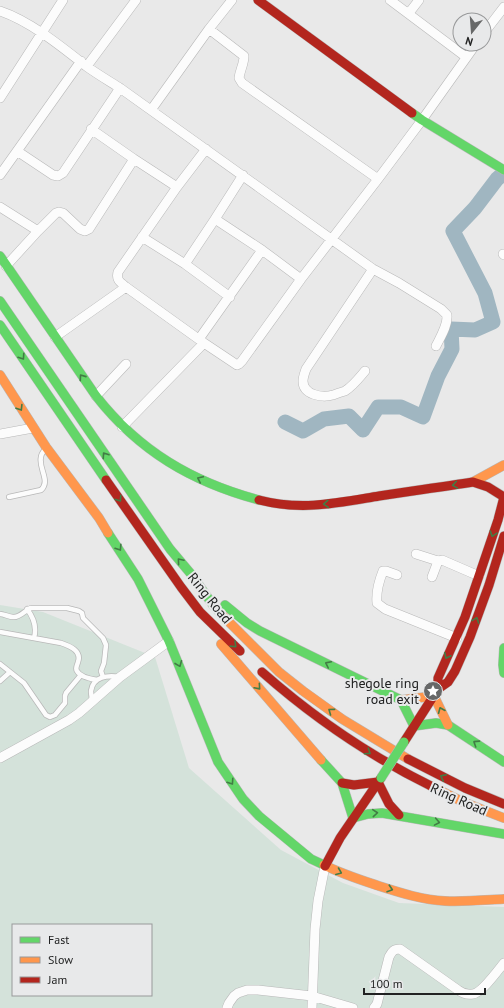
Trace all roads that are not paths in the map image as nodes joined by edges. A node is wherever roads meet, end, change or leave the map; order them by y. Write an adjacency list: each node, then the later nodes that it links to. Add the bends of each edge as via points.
1 (64, 0): 12 (street)
2 (136, 0): 15 (street)
3 (232, 0): 11 (street)
4 (258, 0): 19 (main road)
5 (390, 0): 9 (street)
6 (419, 0): 9 (street)
7 (504, 7): 10 (street)
8 (0, 11): 12 (street)
9 (409, 13): 14 (street)
10 (492, 23)
11 (209, 29): 18 (street); 27 (street, via 244,56 239,73 242,83)
12 (42, 33): 15 (street); 17 (street)
13 (470, 52): 14 (street)
14 (466, 57): 19 (street)
15 (84, 64): 16 (street); 22 (street)
16 (120, 88): 18 (street); 20 (street)
17 (0, 98)
18 (151, 110): 21 (street)
19 (422, 120): 24 (main road); 27 (street)
20 (91, 129): 22 (street, via 63,173 58,176); 23 (street)
21 (206, 149): 26 (street); 28 (street)
22 (17, 151): 25 (street)
23 (134, 159): 28 (street); 31 (street, via 89,229 80,229 59,212)
24 (504, 170)
25 (0, 175)
26 (243, 175): 30 (street); 33 (street)
27 (378, 180): 33 (street)
28 (177, 187): 32 (street)
29 (0, 207): 31 (street)
30 (215, 218): 34 (street); 36 (street)
31 (38, 231): 37 (street)
32 (142, 237): 36 (street); 40 (street, via 118,272 119,281)
33 (332, 239): 38 (street); 39 (street)
34 (262, 250): 39 (street); 41 (street)
35 (0, 256): 37 (main road)
36 (185, 264): 41 (street)
37 (6, 266): 44 (main road)
38 (373, 269): 46 (street, via 447,315 446,324); 48 (street, via 306,369 303,382 306,390 312,394 332,396 355,383)
39 (301, 279): 45 (street, via 239,364 233,363)
40 (126, 287): 44 (street); 45 (street)
41 (230, 297): 45 (street)
42 (0, 301): 62 (main road, Ring Road, one-way to 42, via 166,543)
43 (0, 325): 67 (main road, Ring Road, one-way to 67)
44 (54, 336): 50 (main road, one-way to 44)
45 (202, 341): 51 (street)
46 (436, 346)
47 (126, 364): 50 (street)
48 (365, 371)
49 (0, 375): 52 (main road, one-way to 52)
50 (96, 396): 51 (main road)
51 (122, 427): 56 (main road, one-way to 51, via 334,504 307,506 264,501 240,495 188,474 138,441)
52 (33, 428): 53 (street); 54 (main road)
53 (0, 434)
54 (46, 447): 57 (lane, via 40,462 46,483 44,488); 72 (main road, one-way to 72, via 100,518 138,579)
55 (504, 465): 56 (main road)
56 (473, 482): 58 (main road, via 488,487)
57 (9, 497)
58 (504, 497): 64 (main road, one-way to 64)
59 (504, 536): 82 (main road, one-way to 59, via 448,682 455,671 470,637)
60 (416, 554): 61 (street)
61 (438, 561): 64 (street, via 442,560); 65 (street)
62 (191, 574): 83 (main road, one-way to 62, via 260,631 231,611); 91 (main road, Ring Road, one-way to 62, via 464,788 415,763 342,719 303,691 279,672 225,619)
63 (397, 575): 71 (street, via 383,571 380,576 377,603 385,609)
64 (479, 576): 71 (main road)
65 (432, 577)
66 (27, 609): 68 (lane, via 13,617); 70 (lane, via 34,620); 78 (lane, via 67,608 82,613 82,618 98,632 106,645 101,671)
67 (200, 612): 90 (main road, one-way to 90, via 212,632 250,678); 94 (main road, Ring Road, one-way to 94, via 291,698 320,720 414,779 462,802)
68 (0, 614)
69 (0, 632): 70 (lane)
70 (34, 638): 77 (lane, via 70,646 78,654 76,671)
71 (457, 638): 82 (main road, one-way to 82, via 438,678)
72 (169, 641): 79 (street); 96 (main road, one-way to 96, via 218,762 243,799 271,827 311,859)
73 (504, 648): 76 (main road)
74 (0, 664): 75 (lane)
75 (10, 672): 77 (lane, via 24,683 50,717 65,703 66,693); 81 (lane)
76 (504, 673)
77 (81, 675): 80 (lane)
78 (103, 677): 79 (lane); 80 (lane)
79 (120, 677): 84 (street)
80 (97, 680): 84 (lane, via 91,692)
81 (0, 681)
82 (436, 692): 83 (main road); 85 (main road, one-way to 82); 86 (main road)
83 (401, 700): 86 (main road)
84 (92, 702): 87 (street, via 69,720)
85 (448, 725): 86 (main road, via 436,723); 88 (main road, one-way to 85)
86 (414, 726): 89 (main road, bridge)
87 (0, 758)
88 (504, 762)
89 (379, 780): 90 (main road, via 354,785); 92 (main road, via 389,804); 93 (main road)
90 (342, 783): 93 (main road)
91 (504, 804)
92 (399, 815): 93 (main road, one-way to 92, via 382,813); 95 (main road, one-way to 95)
93 (353, 818): 96 (main road)
94 (504, 818)
95 (504, 834)
96 (325, 866): 97 (main road, one-way to 97, via 402,893 428,899); 99 (street, via 315,929)
97 (504, 899)
98 (504, 963): 103 (street, via 480,991 466,994 400,949 395,949 389,956)
99 (312, 996): 100 (street, via 247,990 238,992); 101 (street); 102 (street)
100 (227, 1008)
101 (312, 1008)
102 (353, 1008)
103 (374, 1008)

